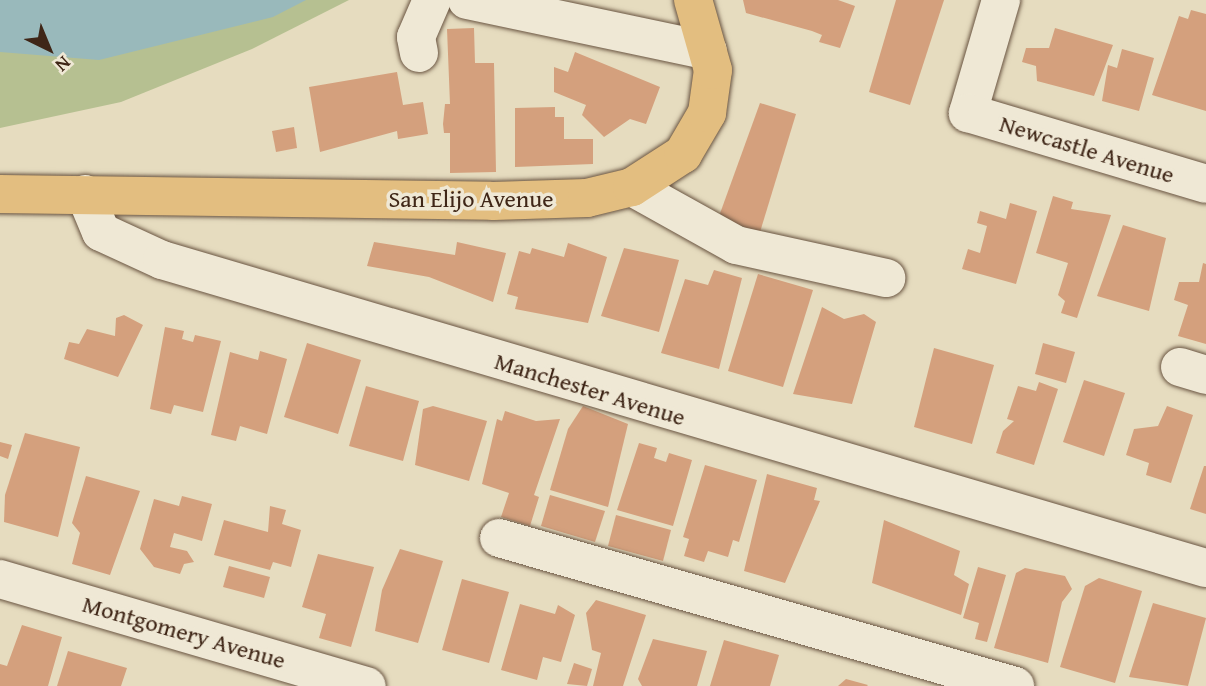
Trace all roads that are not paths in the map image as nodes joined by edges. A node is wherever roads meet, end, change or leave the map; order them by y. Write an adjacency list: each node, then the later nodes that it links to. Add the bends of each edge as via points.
1 (432, 0): 6 (street, via 416,37)
2 (467, 0): 5 (street)
3 (693, 0): 5 (main road, San Elijo Avenue)
4 (1001, 0): 7 (street, Newcastle Avenue, via 968,113)
5 (708, 51): 8 (main road, San Elijo Avenue, via 710,98 694,141 670,165)
6 (419, 53)
7 (1206, 184)
8 (632, 187): 10 (main road, San Elijo Avenue, via 587,198 493,201); 11 (street, via 736,245)
9 (0, 194): 10 (main road)
10 (85, 194): 13 (street, Manchester Avenue, via 101,232 162,260)
11 (886, 278)
12 (499, 538): 16 (street)
13 (1206, 568)
14 (0, 579): 15 (street, Montgomery Avenue)
15 (367, 686)
16 (1015, 686)

